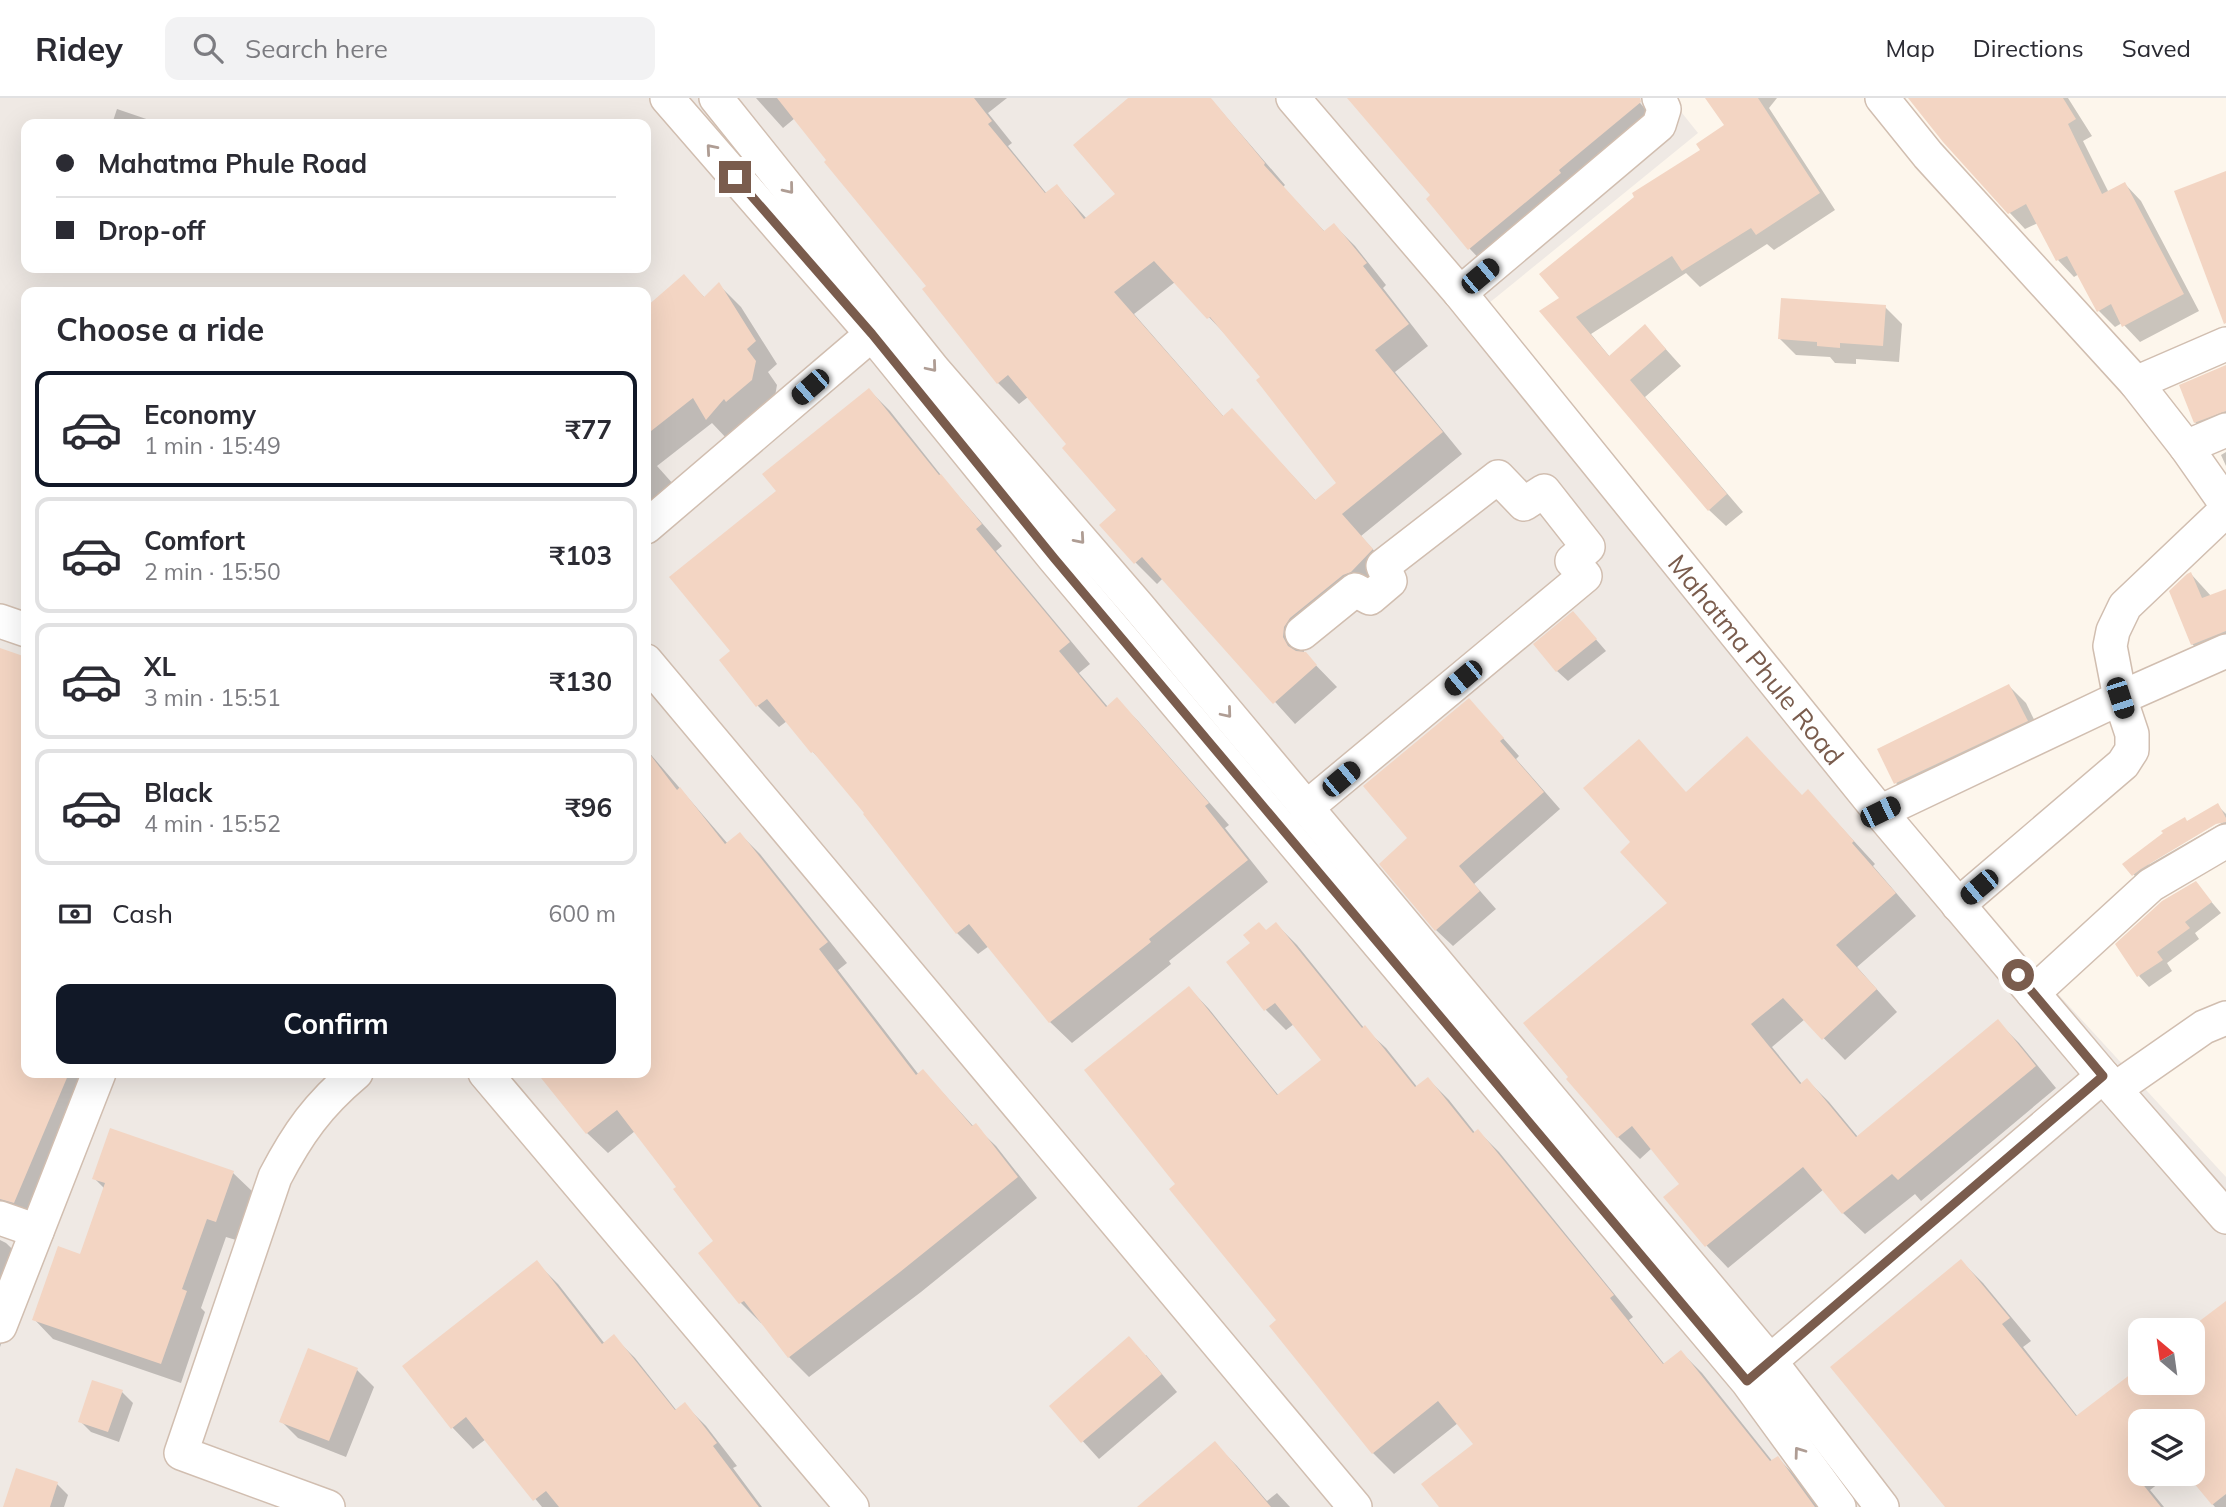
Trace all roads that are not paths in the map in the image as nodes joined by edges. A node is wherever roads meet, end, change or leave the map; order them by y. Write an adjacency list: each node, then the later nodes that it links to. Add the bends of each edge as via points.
1 (667, 98): 7 (street, one-way to 1)
2 (716, 98): 21 (street, one-way to 21, via 933,369)
3 (1293, 98): 6 (street, Mahatma Phule Road)
4 (1659, 98): 6 (street, via 1664,109 1659,125)
5 (1882, 98): 9 (street, via 1928,155)
6 (1460, 293): 22 (street, Mahatma Phule Road)
7 (872, 334): 14 (street); 27 (street, via 1054,558)
8 (2226, 344): 9 (street)
9 (2136, 383): 11 (street)
10 (2226, 430): 11 (street)
11 (2186, 447): 12 (street)
12 (2226, 504)
13 (2226, 510): 20 (street, via 2125,606 2110,646)
14 (651, 523)
15 (0, 621): 16 (street)
16 (21, 628)
17 (1302, 632): 21 (street, via 1355,590 1370,598 1390,582 1383,566 1498,477 1524,504 1544,491 1588,547 1572,561 1586,576)
18 (2226, 651): 20 (street)
19 (651, 667): 39 (street)
20 (2120, 698): 22 (street); 24 (street, via 2132,734 2132,750 2123,764)
21 (1306, 808): 27 (street)
22 (1880, 812): 24 (street, Mahatma Phule Road)
23 (2226, 841): 25 (street, via 2151,885)
24 (1958, 905): 25 (street, Mahatma Phule Road)
25 (2033, 993): 31 (street, Mahatma Phule Road)
26 (2226, 1018): 31 (street)
27 (1475, 1033): 36 (street)
28 (97, 1078): 34 (street)
29 (350, 1078): 37 (street, via 310,1118 275,1177 181,1453)
30 (489, 1078): 38 (street)
31 (2109, 1082): 32 (street, Mahatma Phule Road); 36 (street)
32 (2226, 1217)
33 (0, 1218): 34 (street)
34 (37, 1231): 35 (street)
35 (0, 1326)
36 (1758, 1371): 40 (street, one-way to 36); 41 (street)
37 (327, 1507)
38 (852, 1507)
39 (1355, 1507)
40 (1839, 1507)
41 (1882, 1507)

